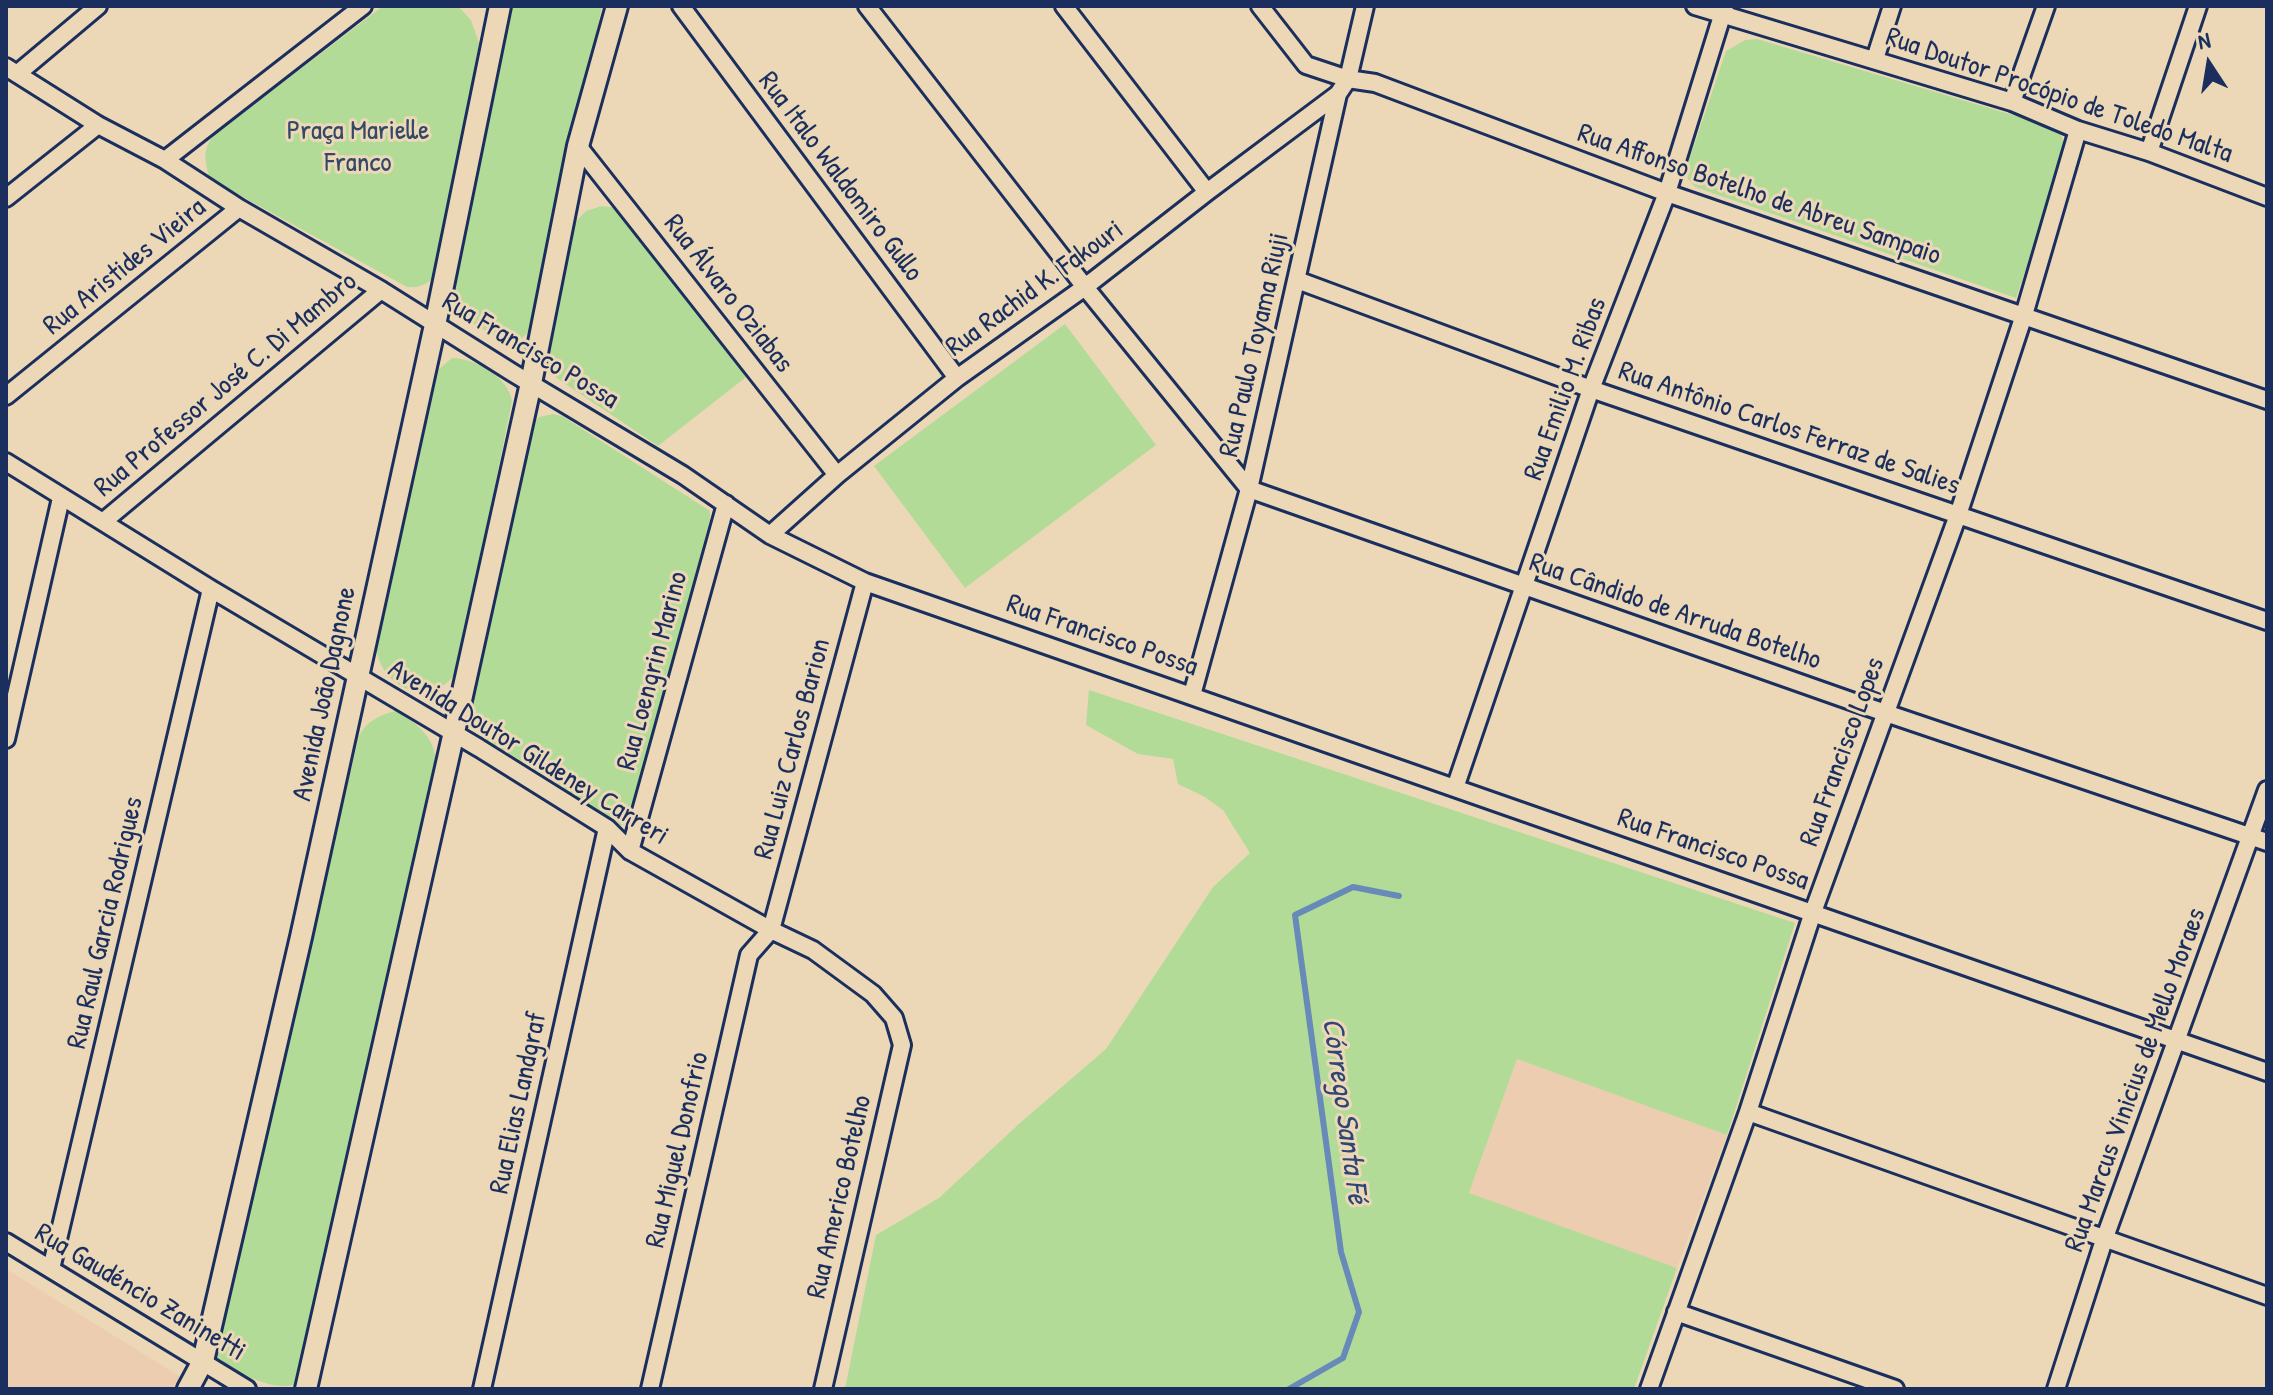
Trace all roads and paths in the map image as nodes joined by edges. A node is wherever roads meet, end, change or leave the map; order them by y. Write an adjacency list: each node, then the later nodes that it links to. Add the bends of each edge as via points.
1 (98, 6): 16 (street)
2 (363, 6): 24 (street)
3 (617, 6): 22 (street)
4 (681, 6): 35 (street, Rua Italo Waldomiro Gullo)
5 (867, 6): 31 (street)
6 (1064, 6): 25 (street)
7 (1260, 6): 17 (street, Rua Affonso Botelho de Abreu Sampaio, via 1306,65)
8 (1365, 6): 17 (street, Rua Paulo Toyama Riuji)
9 (1695, 6): 14 (street, Rua Doutor Procópio de Toledo Malta)
10 (1892, 6): 15 (street)
11 (2046, 6): 19 (street)
12 (2198, 6): 23 (street)
13 (494, 10): 34 (street, Avenida João Dagnone)
14 (1724, 10): 15 (street, Rua Doutor Procópio de Toledo Malta); 26 (street, Rua Emilio M. Ribas)
15 (1875, 59): 19 (street, Rua Doutor Procópio de Toledo Malta)
16 (11, 70): 20 (street, Rua Francisco Possa)
17 (1348, 79): 18 (street, Rua Paulo Toyama Riuji); 26 (street, Rua Affonso Botelho de Abreu Sampaio, via 1375,83)
18 (1338, 94): 25 (street, Rua Rachid K. Fakouri); 30 (street, Rua Paulo Toyama Riuji)
19 (2012, 102): 21 (street, Rua Doutor Procópio de Toledo Malta)
20 (98, 125): 24 (street, Rua Francisco Possa); 28 (street)
21 (2078, 130): 23 (street, Rua Doutor Procópio de Toledo Malta); 33 (street, Rua Francisco Lopes)
22 (578, 146): 36 (street); 41 (street, Rua Álvaro Oziabas)
23 (2149, 152): 27 (street, Rua Doutor Procópio de Toledo Malta)
24 (165, 160): 29 (street, Rua Francisco Possa)
25 (1207, 192): 31 (street, Rua Rachid K. Fakouri)
26 (1667, 193): 33 (street, Rua Affonso Botelho de Abreu Sampaio); 37 (street, Rua Emilio M. Ribas)
27 (2267, 197)
28 (6, 198)
29 (239, 208): 32 (street, Rua Francisco Possa); 38 (street, Rua Aristides Vieira)
30 (1297, 280): 37 (street, Rua Antônio Carlos Ferraz de Salies); 42 (street, Rua Paulo Toyama Riuji)
31 (1085, 287): 35 (street, Rua Rachid K. Fakouri); 42 (street)
32 (381, 290): 34 (street, Rua Francisco Possa); 46 (street, Rua Professor José C. Di Mambro)
33 (2024, 315): 39 (street, Rua Affonso Botelho de Abreu Sampaio); 45 (street, Rua Francisco Lopes)
34 (435, 325): 36 (street, Rua Francisco Possa); 52 (street, Avenida João Dagnone)
35 (957, 378): 41 (street, Rua Rachid K. Fakouri)
36 (531, 383): 44 (street, Rua Francisco Possa); 55 (street)
37 (1591, 389): 45 (street, Rua Antônio Carlos Ferraz de Salies); 49 (street, Rua Emilio M. Ribas)
38 (6, 396)
39 (2267, 400)
40 (6, 462): 43 (street, Avenida Doutor Gildeney Carreri)
41 (837, 475): 47 (street, Rua Rachid K. Fakouri)
42 (1249, 489): 49 (street, Rua Cândido de Arruda Botelho); 53 (street, Rua Paulo Toyama Riuji)
43 (61, 498): 46 (street, Avenida Doutor Gildeney Carreri); 56 (street)
44 (726, 504): 47 (street, Rua Francisco Possa); 61 (street, Rua Loengrin Marino)
45 (1958, 515): 51 (street, Rua Antônio Carlos Ferraz de Salies); 54 (street, Rua Francisco Lopes)
46 (104, 521): 50 (street, Avenida Doutor Gildeney Carreri)
47 (770, 535): 48 (street, Rua Francisco Possa)
48 (865, 582): 53 (street, Rua Francisco Possa); 63 (street, Rua Luiz Carlos Barion)
49 (1525, 588): 54 (street, Rua Cândido de Arruda Botelho); 57 (street, Rua Emilio M. Ribas)
50 (211, 589): 52 (street, Avenida Doutor Gildeney Carreri); 70 (street, Rua Raul Garcia Rodrigues)
51 (2267, 621)
52 (358, 676): 55 (street, Avenida Doutor Gildeney Carreri); 73 (street, Avenida João Dagnone)
53 (1192, 695): 57 (street, Rua Francisco Possa)
54 (1884, 712): 60 (street, Rua Cândido de Arruda Botelho); 62 (street, Rua Francisco Lopes)
55 (454, 732): 59 (street, Avenida Doutor Gildeney Carreri); 76 (street)
56 (6, 739)
57 (1455, 788): 62 (street, Rua Francisco Possa)
58 (2267, 790): 60 (street, Rua Marcus Vinicius de Mello Moraes)
59 (607, 828): 61 (street, Avenida Doutor Gildeney Carreri); 77 (street, Rua Elias Landgraf)
60 (2259, 839): 65 (street, Rua Marcus Vinicius de Mello Moraes)
61 (630, 851): 63 (street, Avenida Doutor Gildeney Carreri)
62 (1813, 912): 65 (street, Rua Francisco Possa); 67 (street, Rua Francisco Lopes)
63 (771, 930): 64 (street, Avenida Doutor Gildeney Carreri, via 813,950 873,994); 78 (street, Rua Miguel Donofrio, via 749,955)
64 (894, 1018): 79 (street, Rua Americo Botelho, via 902,1045)
65 (2177, 1040): 66 (street, Rua Francisco Possa); 68 (street, Rua Marcus Vinicius de Mello Moraes)
66 (2267, 1072)
67 (1748, 1112): 68 (street); 72 (street, Rua Francisco Lopes)
68 (2104, 1240): 71 (street); 82 (street, Rua Marcus Vinicius de Mello Moraes)
69 (6, 1242): 70 (street, Rua Gaudéncio Zaninetti)
70 (51, 1269): 73 (street, Rua Gaudéncio Zaninetti)
71 (2267, 1296)
72 (1676, 1312): 80 (street, Rua Francisco Lopes); 81 (street)
73 (203, 1361): 74 (street, Avenida João Dagnone); 75 (street, Rua Gaudéncio Zaninetti)
74 (188, 1389)
75 (247, 1389)
76 (306, 1389)
77 (482, 1389)
78 (650, 1389)
79 (823, 1389)
80 (1649, 1389)
81 (1895, 1389)
82 (2056, 1389)

